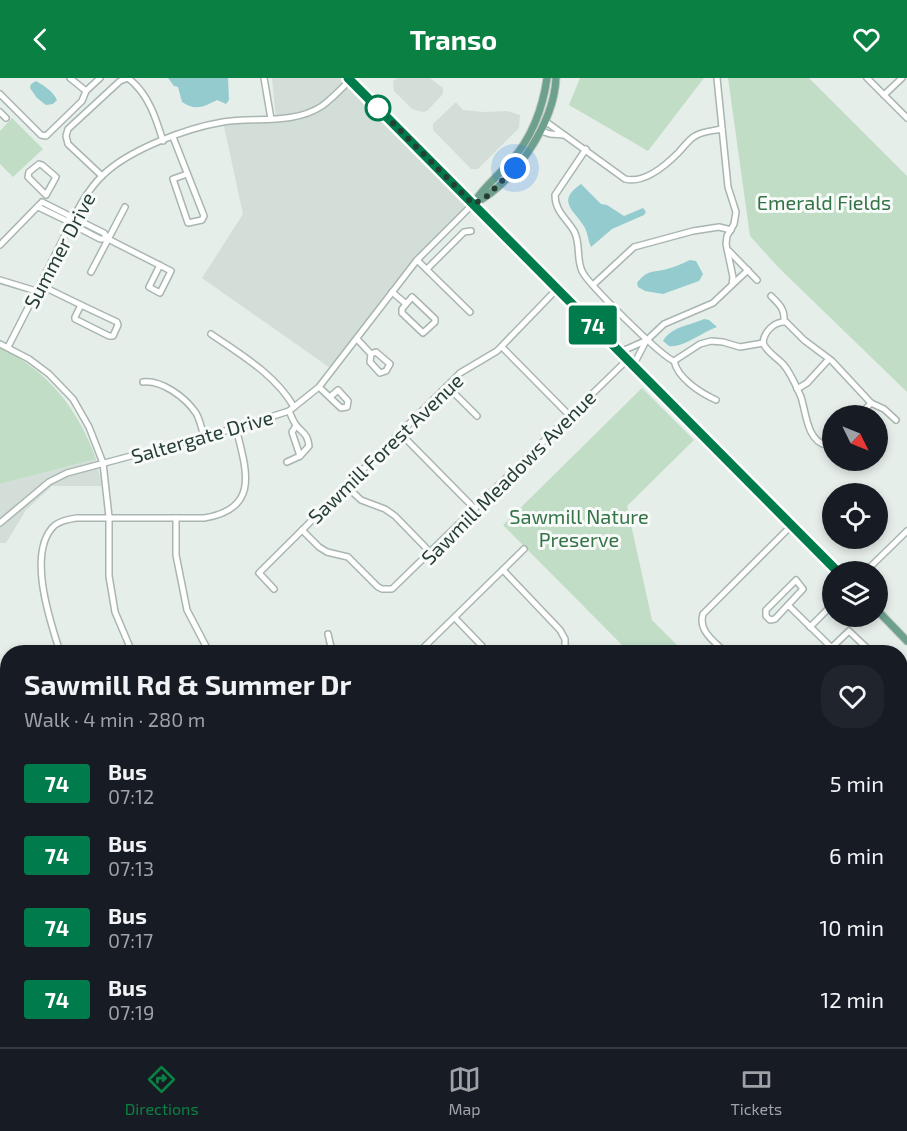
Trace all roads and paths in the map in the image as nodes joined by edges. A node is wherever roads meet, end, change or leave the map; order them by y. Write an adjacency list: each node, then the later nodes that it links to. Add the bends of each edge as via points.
1 (70, 78): 10 (street)
2 (100, 78): 10 (street)
3 (264, 78): 16 (street)
4 (547, 78): 27 (main road, via 530,135)
5 (556, 78): 17 (main road)
6 (717, 78): 18 (street)
7 (867, 78): 12 (street)
8 (902, 78): 12 (street)
9 (350, 79): 16 (street, Summer Drive, via 310,112); 27 (main road)
10 (86, 92): 11 (street, via 82,101 44,136)
11 (0, 94)
12 (884, 95): 15 (street)
13 (0, 112): 14 (street)
14 (6, 118)
15 (907, 118)
16 (271, 119): 21 (street, Summer Drive, via 223,122)
17 (545, 122): 19 (main road); 20 (street)
18 (723, 129): 23 (street, via 693,137 660,168 632,181); 31 (street, via 728,187 736,212)
19 (541, 131): 20 (street); 27 (main road, via 515,168 484,199)
20 (564, 135): 23 (street)
21 (173, 137): 22 (street, Summer Drive); 24 (street)
22 (163, 141): 25 (street, Summer Drive, via 131,154); 25 (street, via 141,90 130,79 120,81 68,129 66,136 68,144)
23 (586, 149): 44 (street, via 555,195 555,203 573,230 581,270)
24 (187, 174): 24 (street, via 204,218 190,224 173,179)
25 (102, 176): 30 (street, Summer Drive)
26 (46, 195): 26 (street, via 56,177 39,164 28,177); 28 (street)
27 (473, 204): 36 (street, Saltergate Drive); 46 (main road)
28 (40, 205): 30 (street); 34 (street)
29 (124, 207): 33 (street)
30 (72, 220): 33 (street, via 77,227); 43 (street, Summer Drive)
31 (731, 230): 35 (street); 44 (street, via 719,227 693,231 634,247)
32 (471, 231): 38 (street, via 464,232)
33 (108, 239): 37 (street); 40 (street)
34 (0, 245)
35 (727, 250): 39 (street); 45 (street)
36 (417, 260): 38 (street); 48 (street, Saltergate Drive)
37 (160, 265): 37 (street, via 171,270 160,293 149,287)
38 (427, 269): 52 (street)
39 (748, 270): 42 (street); 45 (street)
40 (91, 272)
41 (0, 280): 47 (street)
42 (757, 280)
43 (40, 285): 47 (street, Summer Drive); 51 (street)
44 (593, 285): 56 (street)
45 (732, 285): 56 (street, via 713,303 664,324)
46 (557, 290): 60 (street, Sawmill Forest Avenue); 61 (main road)
47 (36, 291): 59 (street, Summer Drive)
48 (392, 292): 50 (street); 55 (street, Saltergate Drive)
49 (771, 296): 53 (street, via 782,307)
50 (405, 303): 50 (street, via 402,313 420,332 427,331 435,322 434,316 415,298)
51 (81, 305): 51 (street, via 117,322 113,336 75,320)
52 (470, 312)
53 (784, 321): 57 (street, via 766,333); 63 (street)
54 (211, 334): 73 (street, via 281,387)
55 (357, 339): 62 (street); 68 (street, Saltergate Drive)
56 (646, 340): 61 (street); 64 (street); 65 (street, Sawmill Meadows Avenue)
57 (764, 343): 64 (street, via 740,347 711,341); 69 (street, via 788,370)
58 (0, 344): 59 (street)
59 (8, 347): 84 (street, via 49,374 73,399 86,419)
60 (502, 347): 67 (street, Sawmill Forest Avenue); 75 (street)
61 (620, 352): 65 (main road)
62 (372, 354)
63 (829, 359): 69 (street); 72 (street)
64 (674, 361): 71 (street, via 690,383)
65 (630, 363): 75 (street, Sawmill Meadows Avenue); 90 (main road)
66 (142, 382): 80 (street, via 157,382 185,402 196,414)
67 (447, 386): 74 (street); 79 (street, Sawmill Forest Avenue)
68 (319, 387): 70 (street); 73 (street, Saltergate Drive)
69 (797, 389): 81 (street, via 808,425)
70 (330, 397)
71 (716, 400)
72 (871, 403): 76 (street)
73 (292, 409): 77 (street); 78 (street, Saltergate Drive)
74 (477, 416)
75 (570, 416): 86 (street, Sawmill Meadows Avenue)
76 (896, 420)
77 (296, 426): 82 (street, via 292,432); 82 (street, via 305,433 309,446)
78 (236, 429): 80 (street, Saltergate Drive); 88 (street, via 247,481 239,501 220,516)
79 (400, 433): 85 (street, Sawmill Forest Avenue); 86 (street)
80 (204, 437): 84 (street, Saltergate Drive)
81 (822, 444)
82 (300, 456): 83 (street)
83 (287, 462)
84 (103, 463): 87 (street); 89 (street, Saltergate Drive, via 58,477)
85 (346, 486): 91 (street, Sawmill Forest Avenue); 94 (street, via 361,500 395,516)
86 (475, 509): 94 (street, Sawmill Meadows Avenue)
87 (109, 517): 88 (street); 106 (street, via 65,519 43,543 45,605); 107 (street, via 109,576 115,612)
88 (176, 518): 108 (street, via 176,555 187,610)
89 (0, 523)
90 (792, 525): 95 (main road); 113 (street, via 703,614 702,628)
91 (302, 530): 94 (street, Sawmill Meadows Avenue, via 327,552 348,557 378,587 387,590 396,587); 98 (street, Sawmill Forest Avenue, via 259,573)
92 (907, 531): 96 (street)
93 (524, 549): 97 (street)
94 (431, 553)
95 (827, 561)
96 (876, 561)
97 (503, 570): 101 (street); 112 (street, via 560,630)
98 (274, 589)
99 (788, 605): 99 (street, via 803,589 796,580 766,610 766,616 772,620); 103 (street)
100 (822, 615): 103 (street)
101 (454, 618): 110 (street); 111 (street)
102 (888, 621): 105 (main road)
103 (810, 627): 114 (street)
104 (328, 634): 109 (street)
105 (907, 641)
106 (58, 645)
107 (129, 645)
108 (206, 645)
109 (331, 645)
110 (426, 645)
111 (481, 645)
112 (565, 645)
113 (718, 645)
114 (826, 645)
115 (835, 645): 116 (street, via 849,631)
116 (864, 645)

